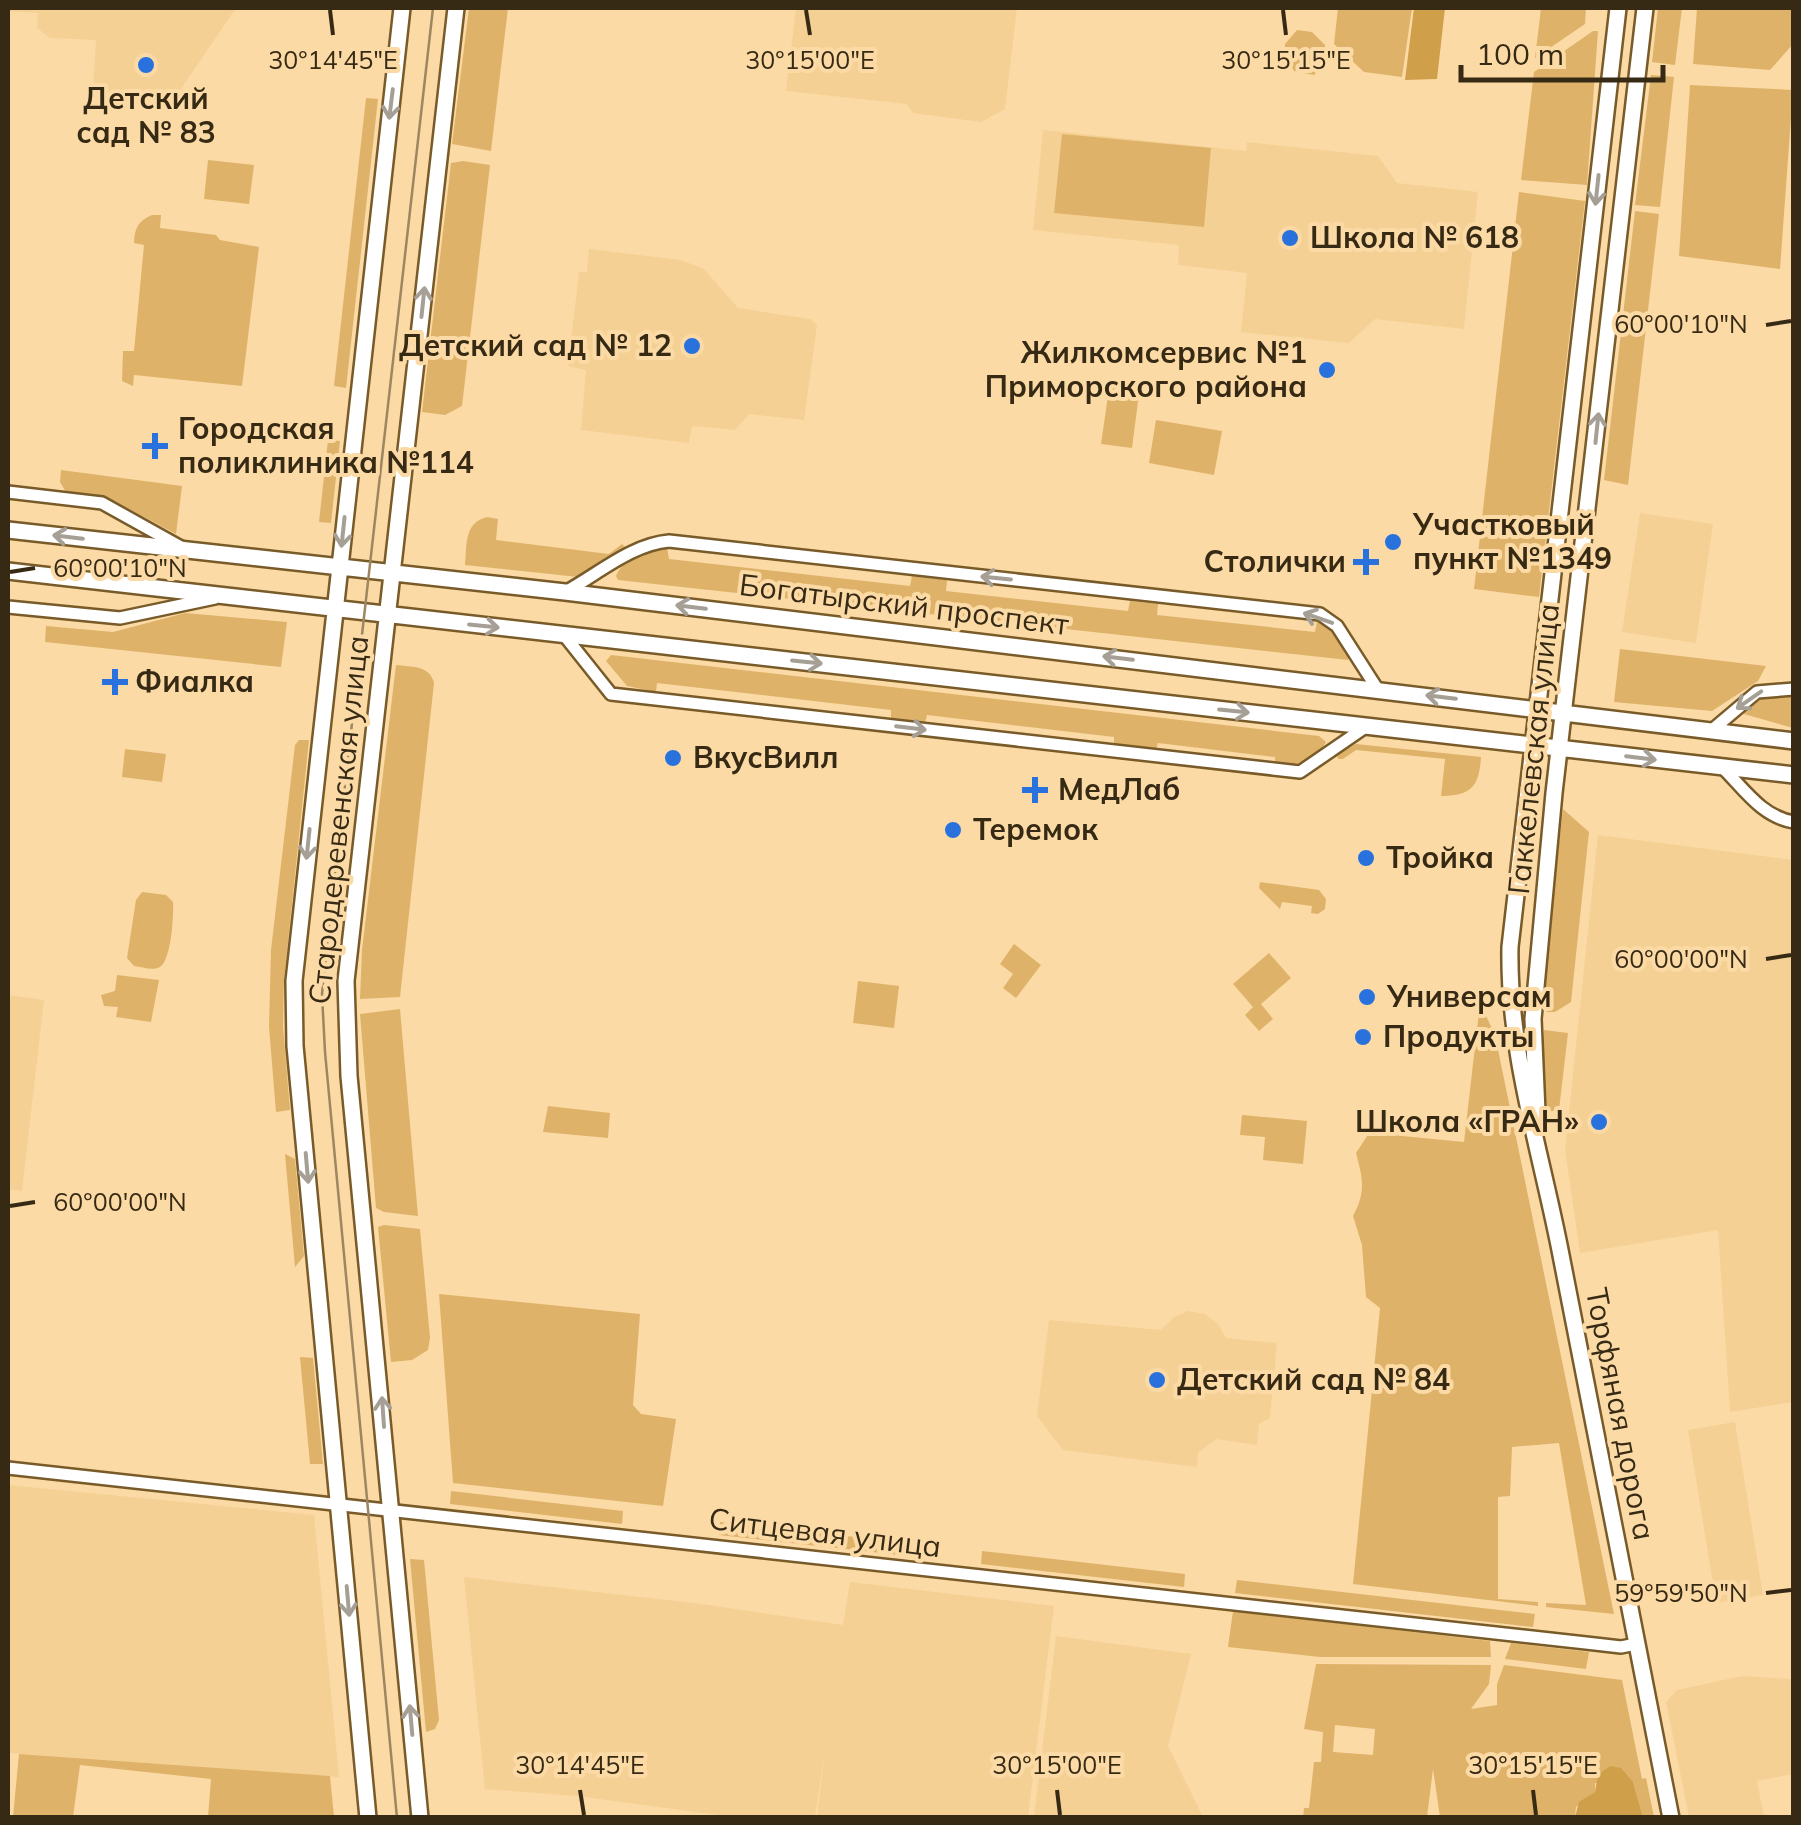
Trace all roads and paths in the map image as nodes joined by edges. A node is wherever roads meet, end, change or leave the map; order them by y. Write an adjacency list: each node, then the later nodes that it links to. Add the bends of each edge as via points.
1 (402, 8): 8 (main road, Стародеревенская улица, one-way to 8)
2 (456, 8): 10 (main road, Стародеревенская улица, one-way to 2)
3 (1618, 8): 19 (main road, Гаккелевская улица, one-way to 19)
4 (1645, 8): 20 (main road, Гаккелевская улица, one-way to 4)
5 (8, 492): 7 (street, via 102,503)
6 (8, 530): 7 (main road, Богатырский проспект, one-way to 6)
7 (188, 552): 8 (main road, Богатырский проспект)
8 (338, 567): 10 (main road, Богатырский проспект); 14 (main road, Стародеревенская улица)
9 (8, 571): 12 (main road)
10 (392, 573): 11 (main road, Богатырский проспект); 15 (main road, Стародеревенская улица)
11 (565, 592): 18 (main road, Богатырский проспект, one-way to 11); 18 (street, one-way to 11, via 1337,626 1320,614 669,540 652,542)
12 (225, 596): 13 (street, via 120,618); 14 (main road)
13 (8, 607)
14 (334, 608): 15 (main road); 33 (main road, Стародеревенская улица, one-way to 33, via 294,982 294,1046)
15 (387, 614): 16 (main road, one-way to 16); 34 (main road, Стародеревенская улица, one-way to 15, via 349,1076 346,981)
16 (564, 634): 21 (main road, one-way to 21); 21 (street, one-way to 21, via 611,694 1300,772)
17 (1794, 689): 22 (street, one-way to 22, via 1757,692)
18 (1378, 690): 19 (main road, Богатырский проспект, one-way to 18)
19 (1538, 709): 20 (main road, Богатырский проспект); 24 (main road, Гаккелевская улица)
20 (1564, 712): 22 (main road, Богатырский проспект); 25 (main road, Гаккелевская улица)
21 (1368, 726): 24 (main road)
22 (1712, 730): 23 (main road, Богатырский проспект)
23 (1794, 741)
24 (1534, 745): 25 (main road); 29 (main road, Гаккелевская улица)
25 (1560, 748): 26 (main road, one-way to 26); 30 (main road, Гаккелевская улица)
26 (1723, 768): 27 (main road); 28 (street, via 1762,809)
27 (1794, 775)
28 (1794, 822)
29 (1510, 947): 31 (main road, Торфяная дорога, via 1512,1021)
30 (1533, 1020): 31 (main road, Торфяная дорога)
31 (1537, 1139): 35 (main road, Торфяная дорога)
32 (8, 1468): 33 (street, Ситцевая улица)
33 (338, 1504): 34 (street, Ситцевая улица); 36 (main road, Стародеревенская улица, one-way to 36)
34 (391, 1510): 35 (street, Ситцевая улица); 37 (main road, Стародеревенская улица, one-way to 34)
35 (1636, 1644): 38 (main road, Торфяная дорога)
36 (368, 1818)
37 (420, 1818)
38 (1671, 1818)

